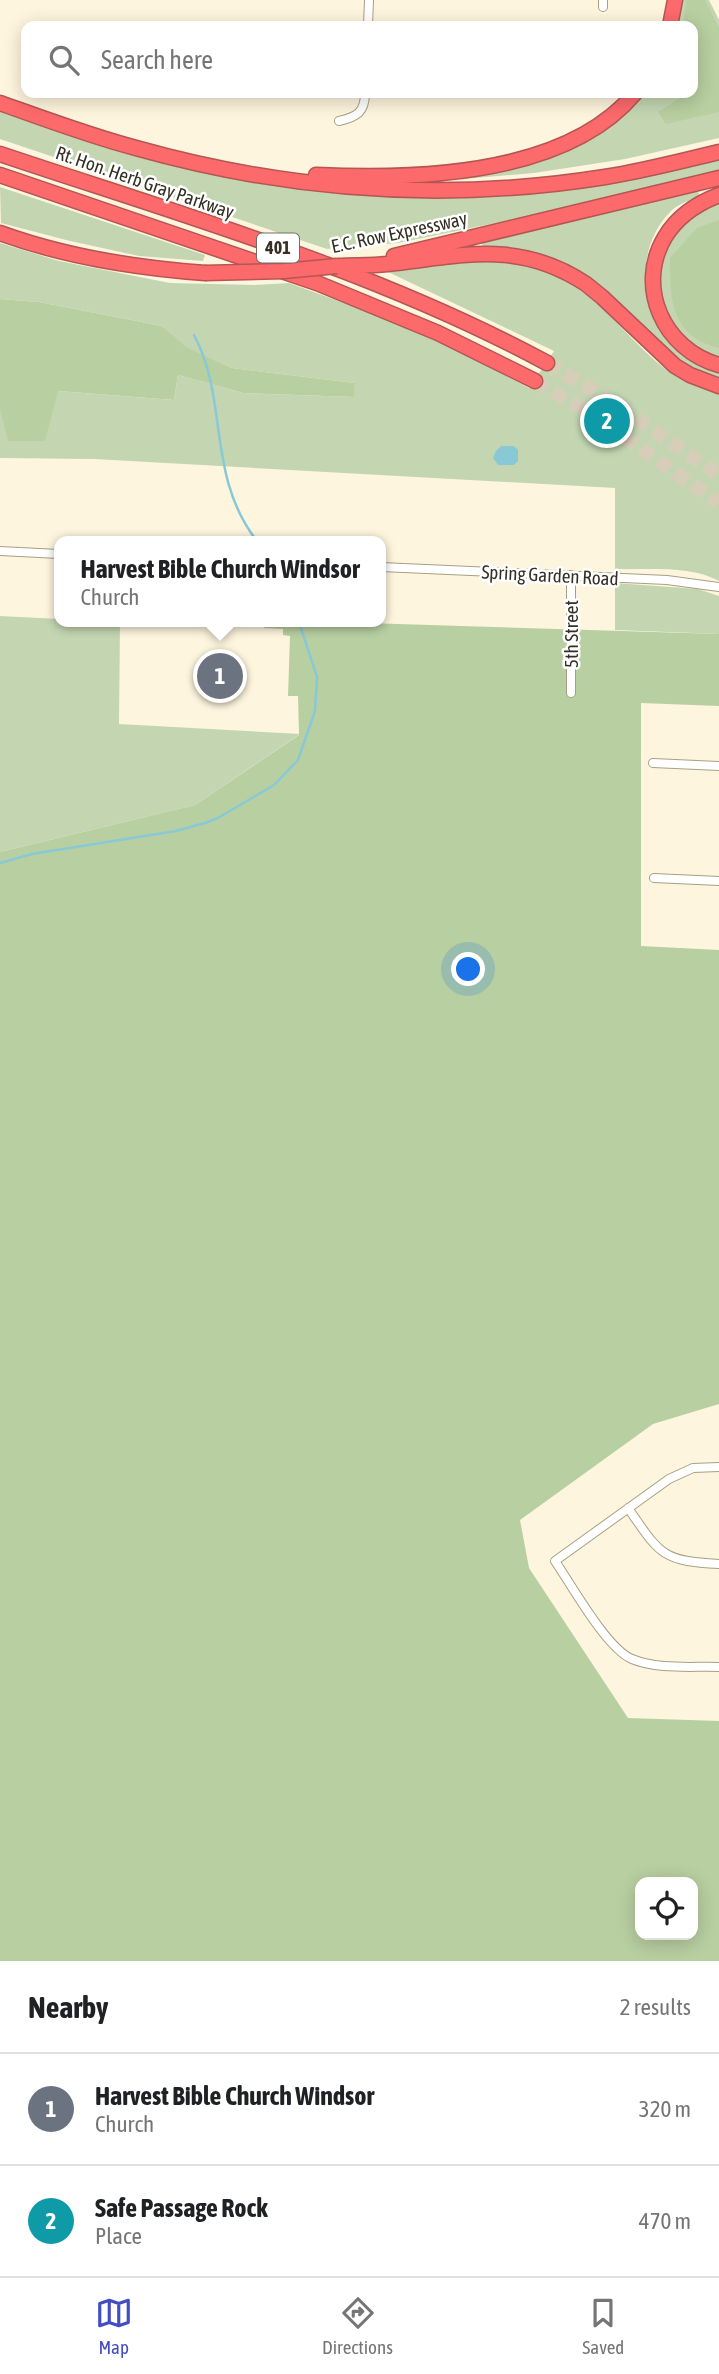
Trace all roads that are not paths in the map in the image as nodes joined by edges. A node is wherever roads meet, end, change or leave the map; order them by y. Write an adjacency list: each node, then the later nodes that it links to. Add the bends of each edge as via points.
1 (369, 0): 3 (street)
2 (674, 0): 4 (highway)
3 (368, 21)
4 (671, 21)
5 (364, 98): 8 (street, via 355,118)
6 (630, 98): 11 (highway, via 607,121 574,141 492,165 375,177)
7 (0, 103): 11 (highway, E.C. Row Expressway, via 103,139)
8 (339, 121)
9 (719, 152): 11 (highway, E.C. Row Expressway, via 606,177 460,190 339,187)
10 (0, 153): 17 (highway, Rt. Hon. Herb Gray Parkway / 401, via 390,288)
11 (219, 169)
12 (0, 175): 19 (highway, 401, via 328,287 438,333)
13 (719, 177): 16 (highway, E.C. Row Expressway)
14 (719, 195): 18 (highway, via 683,215 666,235 656,257 652,285 657,309 671,334 689,351)
15 (0, 233): 16 (highway, E.C. Row Expressway, bridge, via 102,260 205,273)
16 (394, 260): 20 (highway, via 489,254 552,265 602,297 675,366)
17 (547, 363)
18 (719, 365)
19 (535, 381)
20 (719, 386)
21 (0, 551): 22 (street)
22 (54, 554)
23 (386, 567): 24 (street, Spring Garden Road)
24 (570, 575): 25 (street, Spring Garden Road); 26 (street, 5th Street)
25 (719, 587)
26 (571, 693)
27 (653, 763): 28 (street)
28 (719, 766)
29 (654, 878): 30 (street)
30 (719, 881)
31 (719, 1467): 32 (street, via 686,1470)
32 (628, 1508): 33 (street, via 665,1553 682,1561); 34 (street, via 555,1561 626,1656 648,1664)
33 (719, 1564)
34 (719, 1667)

